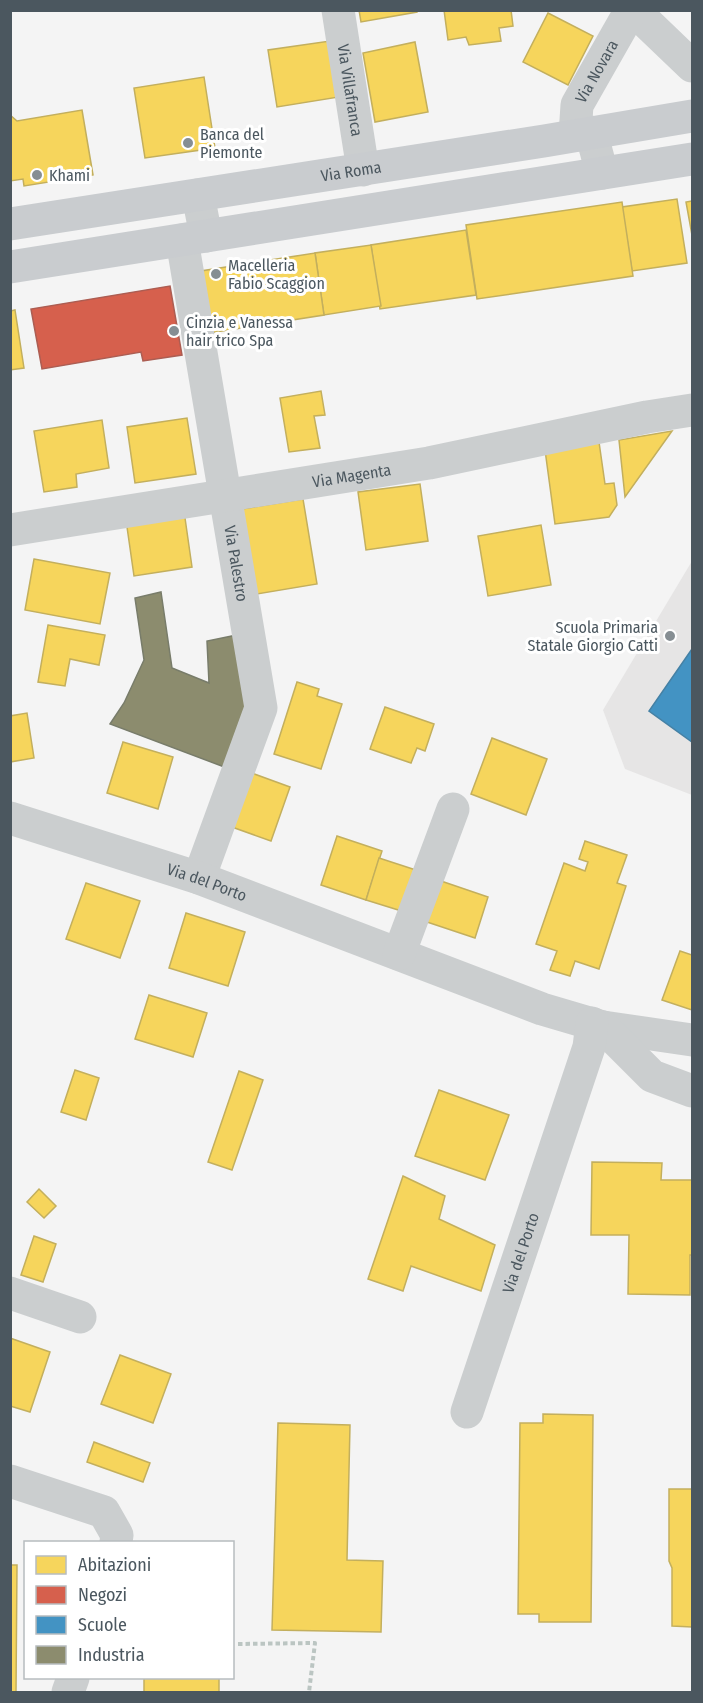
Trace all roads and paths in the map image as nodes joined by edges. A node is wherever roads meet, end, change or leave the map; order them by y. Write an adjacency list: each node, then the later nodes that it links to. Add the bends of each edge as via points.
1 (338, 10): 7 (street, Via Villafranca)
2 (630, 12): 3 (street, Via Novara); 5 (street, Via Novara, via 578,105)
3 (693, 66)
4 (693, 116): 5 (main road, Via Roma)
5 (583, 134): 7 (main road, Via Roma); 8 (street)
6 (693, 159): 8 (main road, via 656,171)
7 (363, 170): 9 (main road, Via Roma)
8 (602, 173): 11 (main road)
9 (206, 187): 10 (main road, Via Roma); 11 (street, Via Palestro)
10 (10, 224)
11 (194, 238): 12 (main road); 14 (street, Via Palestro)
12 (10, 267)
13 (693, 410): 14 (street, Via Magenta, via 429,463)
14 (225, 497): 15 (street, Via Magenta); 18 (street, Via Palestro, via 261,708)
15 (10, 530)
16 (453, 809): 19 (street)
17 (10, 818): 18 (street, Via del Porto)
18 (199, 878): 19 (street, Via del Porto)
19 (399, 954): 20 (street, Via del Porto, via 542,1009)
20 (597, 1025): 21 (street, Via del Porto); 22 (street, Via del Porto, via 652,1076); 25 (street, Via del Porto)
21 (690, 1039): 22 (street, Via del Porto, via 664,1044 658,1059)
22 (679, 1086)
23 (10, 1293): 24 (street)
24 (80, 1317)
25 (467, 1412)
26 (10, 1481): 27 (street, via 104,1512 117,1535)
27 (116, 1541)
28 (238, 1644): 29 (path, via 315,1643)
29 (309, 1692)

